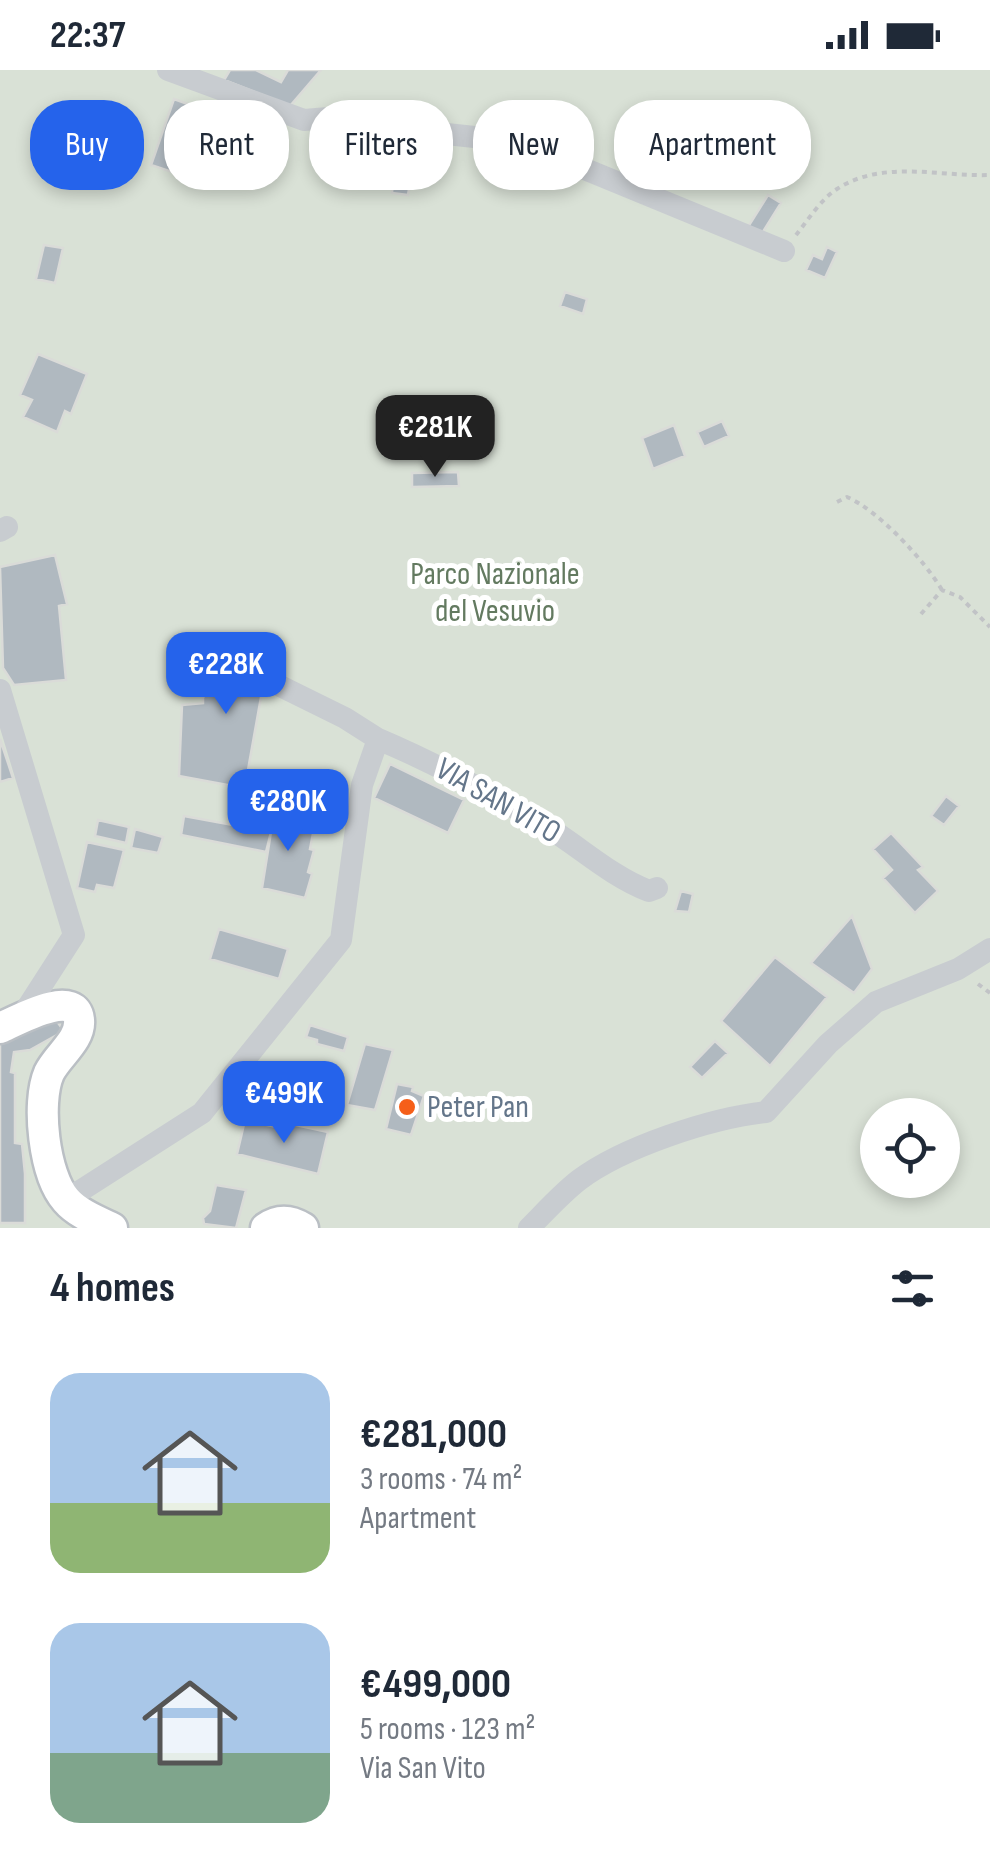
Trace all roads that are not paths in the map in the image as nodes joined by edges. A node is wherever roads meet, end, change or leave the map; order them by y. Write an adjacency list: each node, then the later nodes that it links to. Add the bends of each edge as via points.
1 (168, 70): 2 (street, via 304,120 353,116 541,151)
2 (784, 250)
3 (270, 681): 5 (street, VIA SAN VITO)
4 (0, 690): 8 (street, via 74,936)
5 (378, 739): 6 (street, VIA SAN VITO, via 546,826 632,884); 9 (street, via 362,785 341,940 202,1113)
6 (656, 888)
7 (990, 949): 13 (street, via 876,1002 766,1112 634,1148 579,1180)
8 (10, 1024): 9 (street, via 67,1004 79,1016 44,1090 47,1154)
9 (66, 1200): 10 (street)
10 (112, 1228)
11 (266, 1228): 12 (street, via 288,1221)
12 (303, 1228)
13 (528, 1228)

